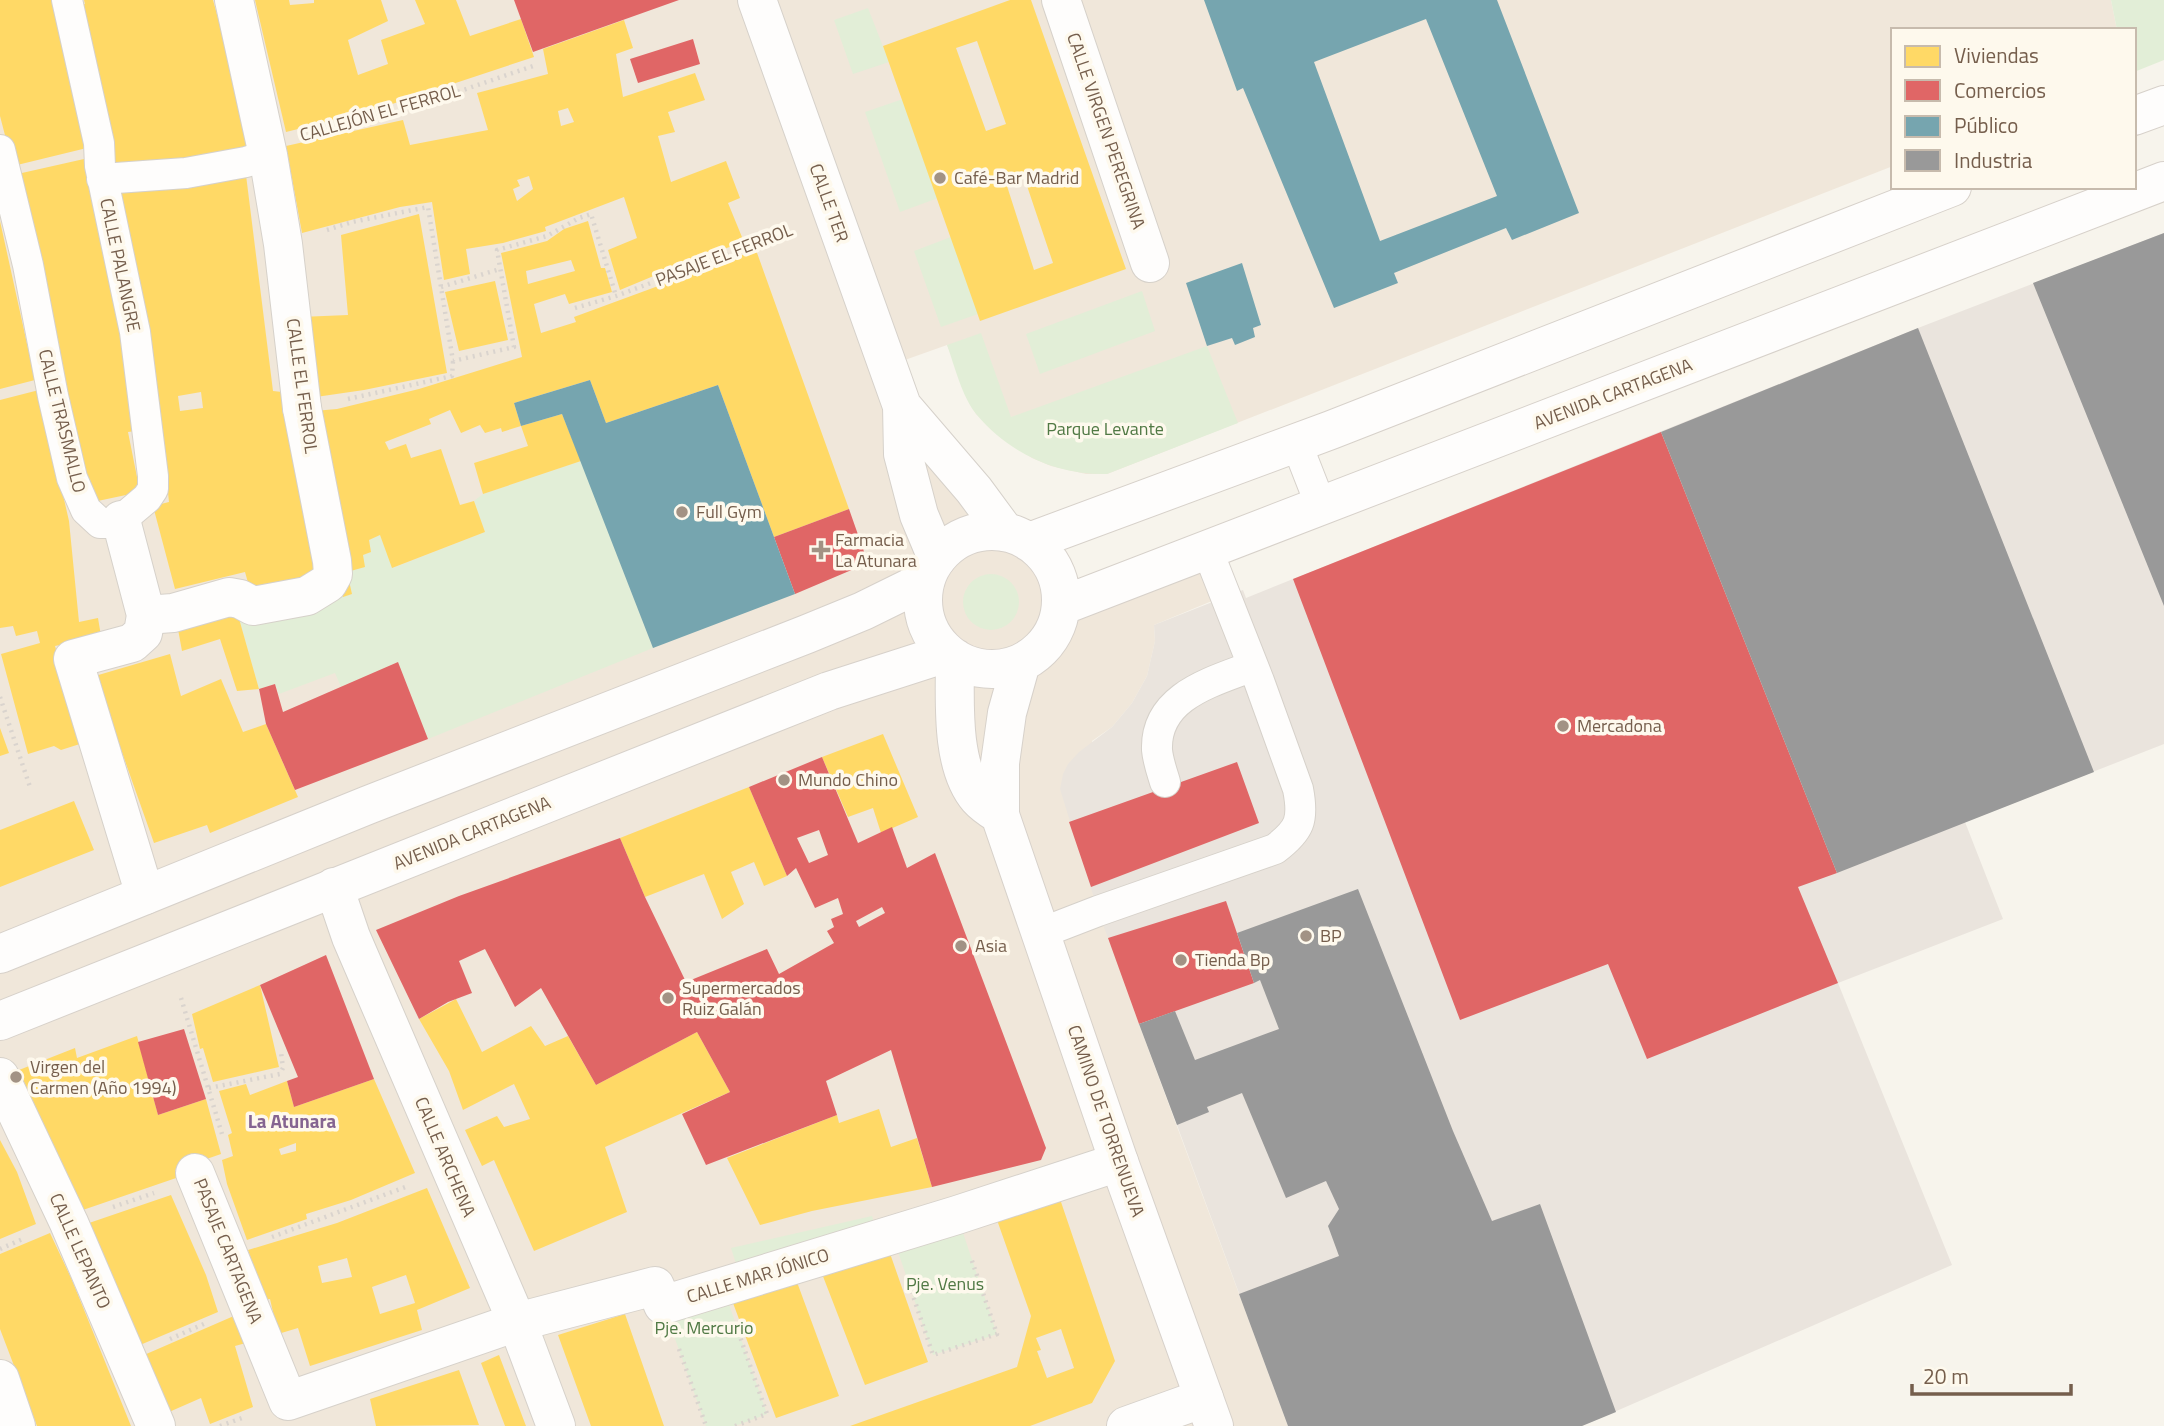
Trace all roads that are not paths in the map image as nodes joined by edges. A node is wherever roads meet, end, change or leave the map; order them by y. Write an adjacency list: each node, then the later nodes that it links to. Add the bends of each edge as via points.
1 (68, 0): 9 (lane, CALLE PALANGRE, via 99,143)
2 (234, 0): 8 (main road, CALLE EL FERROL)
3 (757, 0): 13 (main road, CALLE TER)
4 (1061, 0): 12 (main road, CALLE VIRGEN PEREGRINA)
5 (2164, 105): 6 (main road)
6 (2136, 115)
7 (0, 150): 16 (lane, CALLE TRASMALLO, via 72,478 86,510 100,523)
8 (268, 155): 9 (lane, via 186,173); 21 (main road, CALLE EL FERROL, via 302,408 332,574 328,583 307,596 253,606 229,597 173,613)
9 (102, 179): 16 (lane, CALLE PALANGRE, via 135,332 153,475 153,489 147,498)
10 (2164, 181): 15 (main road, AVENIDA CARTAGENA)
11 (1947, 189): 14 (main road)
12 (1150, 263)
13 (902, 406): 17 (main road, CALLE TER); 19 (main road, CALLE TER, via 903,454)
14 (1296, 442): 15 (lane); 17 (main road)
15 (1321, 506): 18 (main road, AVENIDA CARTAGENA)
16 (121, 520): 21 (main road)
17 (1017, 537): 19 (main road, via 987,531 968,535 951,544); 20 (main road, via 1044,553 1060,587)
18 (1207, 549): 20 (main road, AVENIDA CARTAGENA); 24 (lane)
19 (931, 569): 22 (main road, via 923,599 926,619 934,637); 28 (main road, via 863,611)
20 (1061, 606): 23 (main road, via 1050,638)
21 (146, 615): 28 (main road, via 144,633 132,643 73,659)
22 (951, 655): 23 (main road, via 975,667 999,669); 26 (main road, CAMINO DE TORRENUEVA, via 963,767 976,797); 27 (main road, AVENIDA CARTAGENA, via 829,691)
23 (1021, 663): 26 (main road, CAMINO DE TORRENUEVA, via 1000,763)
24 (1253, 666): 25 (lane, via 1204,685 1170,709 1159,727 1157,751); 29 (lane, via 1298,789 1300,823 1291,837 1275,849 1195,864)
25 (1165, 782)
26 (1000, 815): 29 (main road, CAMINO DE TORRENUEVA)
27 (334, 887): 31 (main road, AVENIDA CARTAGENA); 35 (main road, CALLE ARCHENA, via 351,937)
28 (145, 895): 30 (main road)
29 (1041, 933): 33 (main road, CAMINO DE TORRENUEVA)
30 (0, 954)
31 (0, 1021)
32 (0, 1077): 40 (main road, CALLE LEPANTO)
33 (1119, 1162): 35 (main road, CALLE MAR JÓNICO, via 663,1305 655,1286); 38 (main road, CAMINO DE TORRENUEVA)
34 (195, 1173): 37 (main road, PASAJE CARTAGENA)
35 (517, 1322): 37 (main road, CALLE MAR JÓNICO); 41 (main road, CALLE ARCHENA)
36 (0, 1379): 39 (main road)
37 (288, 1401)
38 (1209, 1412): 42 (main road)
39 (16, 1426)
40 (156, 1426)
41 (556, 1426)
42 (1126, 1426)

